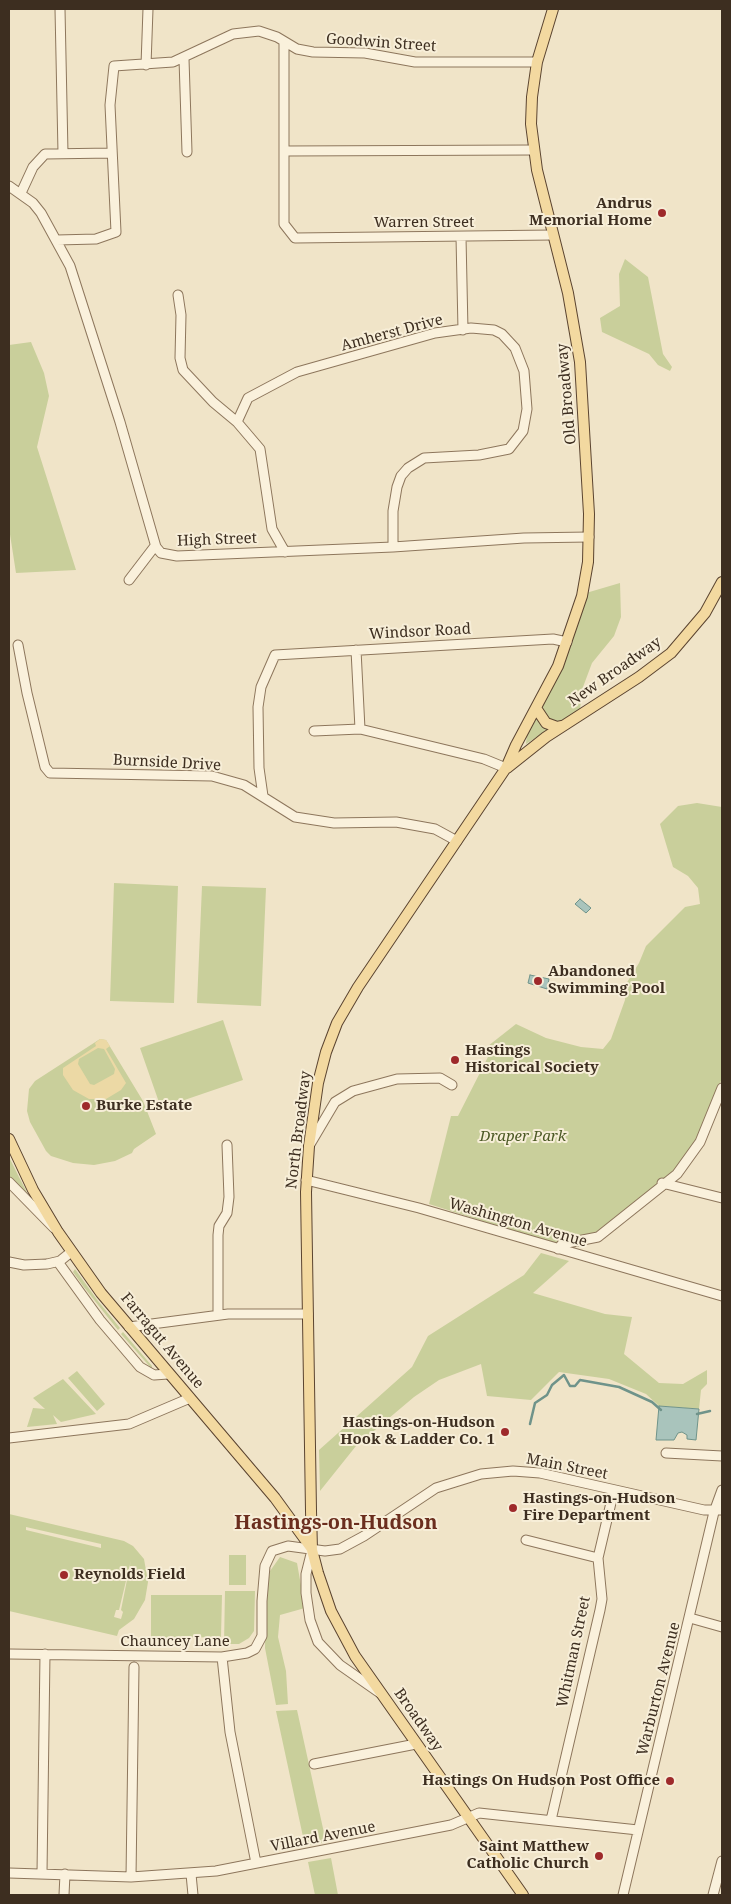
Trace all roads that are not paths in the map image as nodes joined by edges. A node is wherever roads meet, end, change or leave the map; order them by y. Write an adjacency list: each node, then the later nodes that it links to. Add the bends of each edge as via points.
1 (60, 9): 11 (street)
2 (148, 9): 7 (street)
3 (553, 9): 6 (main road, Old Broadway)
4 (284, 42): 5 (street, Goodwin Street, via 259,31 233,34); 6 (street, Goodwin Street, via 313,52 365,53 415,62); 9 (street)
5 (184, 59): 7 (street, Goodwin Street); 10 (street)
6 (537, 62): 8 (main road, Old Broadway, via 531,110)
7 (146, 65): 12 (street, Goodwin Street, via 114,66 110,105)
8 (533, 150): 9 (street); 15 (main road, Old Broadway)
9 (285, 151): 16 (street, Warren Street, via 284,224 295,238)
10 (187, 152)
11 (63, 153): 12 (street); 14 (street, via 45,154 32,167)
12 (112, 153): 17 (street, via 116,232 96,239)
13 (9, 186): 14 (street, High Street)
14 (21, 193): 17 (street, High Street, via 41,213)
15 (553, 235): 16 (street, Warren Street); 21 (main road, Old Broadway, via 571,306 581,369)
16 (461, 237): 19 (street)
17 (57, 240): 22 (street, High Street, via 70,266 88,320)
18 (178, 295): 20 (street, via 183,370)
19 (463, 330): 20 (street, Amherst Drive, via 435,333 297,372 248,398); 23 (street, Amherst Drive, via 494,330 515,348 524,371 527,409 523,431 509,448 479,455 424,458 408,468 397,487)
20 (237, 422): 24 (street, via 260,449 272,529)
21 (589, 537): 23 (street, High Street); 27 (main road, Old Broadway, via 585,585)
22 (155, 546): 24 (street, High Street, via 161,553 178,556); 25 (street)
23 (393, 547): 24 (street, High Street)
24 (285, 552)
25 (129, 580)
26 (722, 582): 31 (main road, New Broadway, via 698,622 670,653 639,677)
27 (568, 642): 29 (street, Windsor Road, via 552,639); 30 (main road, Old Broadway)
28 (18, 645): 35 (street, Burnside Drive, via 45,767 50,773 212,776 244,785)
29 (356, 650): 32 (street); 35 (street, Windsor Road, via 275,655 261,687 258,707)
30 (536, 708): 31 (main road, via 546,723); 34 (main road, Old Broadway)
31 (562, 726): 34 (main road, New Broadway)
32 (360, 729): 33 (street); 34 (street, via 484,759)
33 (314, 731)
34 (506, 768): 36 (main road, North Broadway)
35 (263, 796): 36 (street, Burnside Drive, via 295,817 312,821 396,822 435,828)
36 (457, 841): 42 (main road, North Broadway, via 337,1023 320,1073)
37 (452, 1085): 42 (street, via 440,1078 397,1078 353,1091 335,1102)
38 (722, 1088): 39 (street)
39 (719, 1109): 45 (street, via 690,1158 677,1174)
40 (9, 1139): 47 (main road, Farragut Avenue, via 33,1190)
41 (227, 1145): 53 (street, via 229,1197 227,1213 218,1235)
42 (309, 1146): 43 (main road, North Broadway)
43 (306, 1180): 48 (street, Washington Avenue, via 413,1206); 54 (main road, North Broadway)
44 (9, 1182): 47 (street)
45 (662, 1184): 46 (street); 48 (street, via 598,1237 562,1244)
46 (722, 1198)
47 (58, 1232): 49 (main road, Farragut Avenue)
48 (558, 1249): 52 (street, Washington Avenue)
49 (71, 1252): 51 (street); 55 (main road, Farragut Avenue)
50 (9, 1262): 51 (street, via 32,1265)
51 (58, 1262): 56 (street, via 100,1320 140,1367 154,1375)
52 (722, 1296)
53 (218, 1314): 54 (street); 55 (street)
54 (308, 1314): 65 (main road, North Broadway)
55 (129, 1327): 56 (main road, Farragut Avenue)
56 (168, 1374): 57 (main road, Farragut Avenue)
57 (190, 1398): 58 (street, via 129,1424); 65 (main road, Farragut Avenue, via 274,1498)
58 (9, 1438)
59 (666, 1453): 60 (street)
60 (722, 1456)
61 (614, 1490): 63 (street, Main Street); 65 (street, Main Street, via 540,1473 481,1474 436,1488 346,1546 328,1551); 66 (street, Whitman Street)
62 (722, 1490): 63 (street, Warburton Avenue)
63 (718, 1511): 67 (street, Warburton Avenue)
64 (526, 1540): 66 (street)
65 (312, 1550): 71 (street, Chauncey Lane, via 283,1546 269,1555 265,1566 261,1640 255,1649 247,1653); 73 (main road, Broadway, via 339,1626); 73 (street, via 306,1574 306,1593 310,1620 318,1642 340,1665)
66 (598, 1558): 77 (street, Whitman Street, via 600,1610)
67 (690, 1618): 68 (street); 78 (street, Warburton Avenue)
68 (722, 1627)
69 (9, 1654): 70 (street, Chauncey Lane)
70 (45, 1654): 71 (street, Chauncey Lane); 82 (street)
71 (222, 1657): 80 (street, via 230,1732)
72 (134, 1668): 85 (street)
73 (380, 1692): 74 (main road, Broadway)
74 (416, 1744): 75 (street); 76 (main road, Broadway)
75 (314, 1764)
76 (467, 1817): 77 (street, Villard Avenue, via 479,1813); 80 (street, Villard Avenue, via 451,1825); 89 (main road, Broadway)
77 (550, 1820): 78 (street, Villard Avenue)
78 (638, 1830): 86 (street, Warburton Avenue)
79 (722, 1860): 91 (street)
80 (256, 1863): 84 (street, Villard Avenue)
81 (9, 1873): 82 (street, Villard Avenue)
82 (42, 1873): 83 (street, Villard Avenue)
83 (65, 1874): 85 (street, Villard Avenue); 87 (street)
84 (192, 1874): 85 (street, Villard Avenue); 88 (street)
85 (131, 1876)
86 (623, 1894): 90 (street)
87 (64, 1895)
88 (193, 1895)
89 (523, 1895)
90 (633, 1895)
91 (713, 1895)

